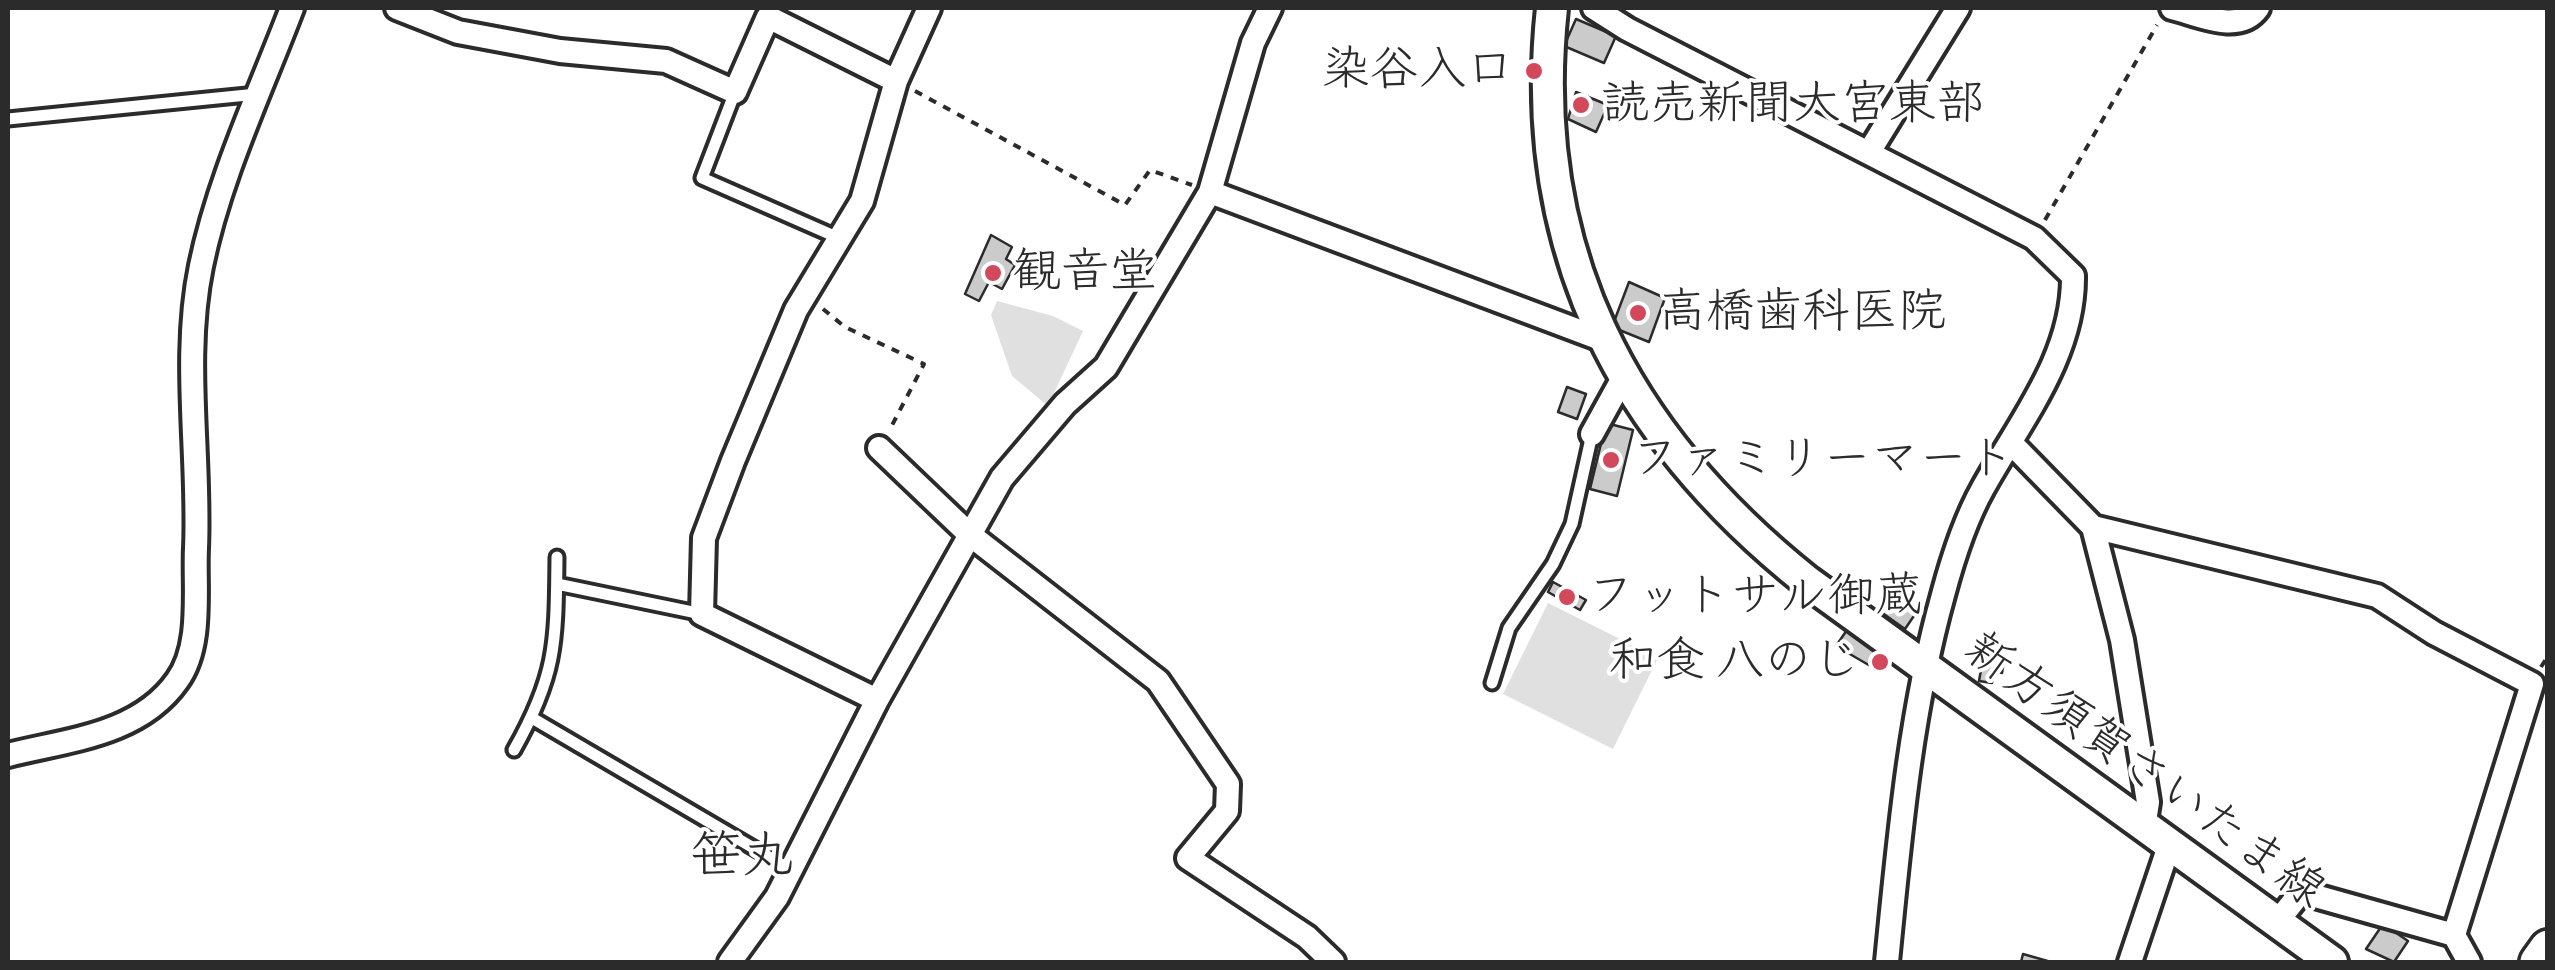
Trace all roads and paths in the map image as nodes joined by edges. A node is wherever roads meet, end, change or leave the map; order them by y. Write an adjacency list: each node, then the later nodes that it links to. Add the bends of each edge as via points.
1 (292, 8): 12 (street)
2 (397, 8): 11 (street, via 458,32 560,51 666,60)
3 (929, 8): 10 (street)
4 (1270, 8): 15 (street, via 1253,43)
5 (1552, 8): 19 (main road, 新方須賀さいたま線, via 1550,164 1571,253)
6 (1594, 8): 14 (street)
7 (1958, 8): 14 (street)
8 (2258, 8): 9 (street, via 2233,23)
9 (2165, 16): 16 (path)
10 (896, 81): 11 (street, via 768,17); 15 (path, via 1125,204 1150,170); 17 (street, via 862,200)
11 (735, 92): 17 (lane, via 702,178)
12 (259, 94): 13 (lane); 34 (street, via 200,268 192,372 198,509 192,654 156,706 127,725)
13 (8, 119)
14 (1870, 152): 16 (street)
15 (1210, 192): 19 (street); 25 (street, via 1106,367 1002,478)
16 (2034, 238): 22 (street, via 2072,276 2073,310)
17 (841, 239): 18 (street)
18 (806, 295): 23 (path, via 845,327 924,364); 28 (street, via 704,538)
19 (1606, 341): 20 (main road, 新方須賀さいたま線)
20 (1624, 376): 21 (street); 29 (main road, 新方須賀さいたま線, via 1666,444 1727,513)
21 (1592, 434): 30 (lane, via 1572,524 1509,628)
22 (2012, 444): 24 (street); 29 (street, via 1982,490 1959,548)
23 (880, 448): 25 (street)
24 (2093, 528): 35 (street, via 2122,640 2148,802); 39 (street, via 2377,596 2532,684)
25 (969, 534): 31 (street); 42 (street, via 1158,681 1228,784 1227,811 1188,858 1308,937)
26 (557, 557): 27 (lane)
27 (556, 584): 28 (lane); 32 (lane, via 554,656)
28 (702, 614): 31 (street)
29 (1928, 670): 35 (main road, 新方須賀さいたま線); 43 (street)
30 (1492, 683)
31 (877, 700): 37 (street)
32 (532, 718): 33 (lane); 37 (lane)
33 (514, 750)
34 (8, 755)
35 (2144, 828): 36 (main road, 新方須賀さいたま線)
36 (2169, 846): 38 (main road, 新方須賀さいたま線); 44 (street)
37 (791, 870): 41 (street)
38 (2276, 922): 39 (street, via 2301,892); 45 (main road, 新方須賀さいたま線)
39 (2454, 935): 46 (street)
40 (2548, 948): 47 (main road)
41 (730, 962)
42 (1333, 962)
43 (1887, 962)
44 (2130, 962)
45 (2332, 962)
46 (2469, 962)
47 (2538, 962)

